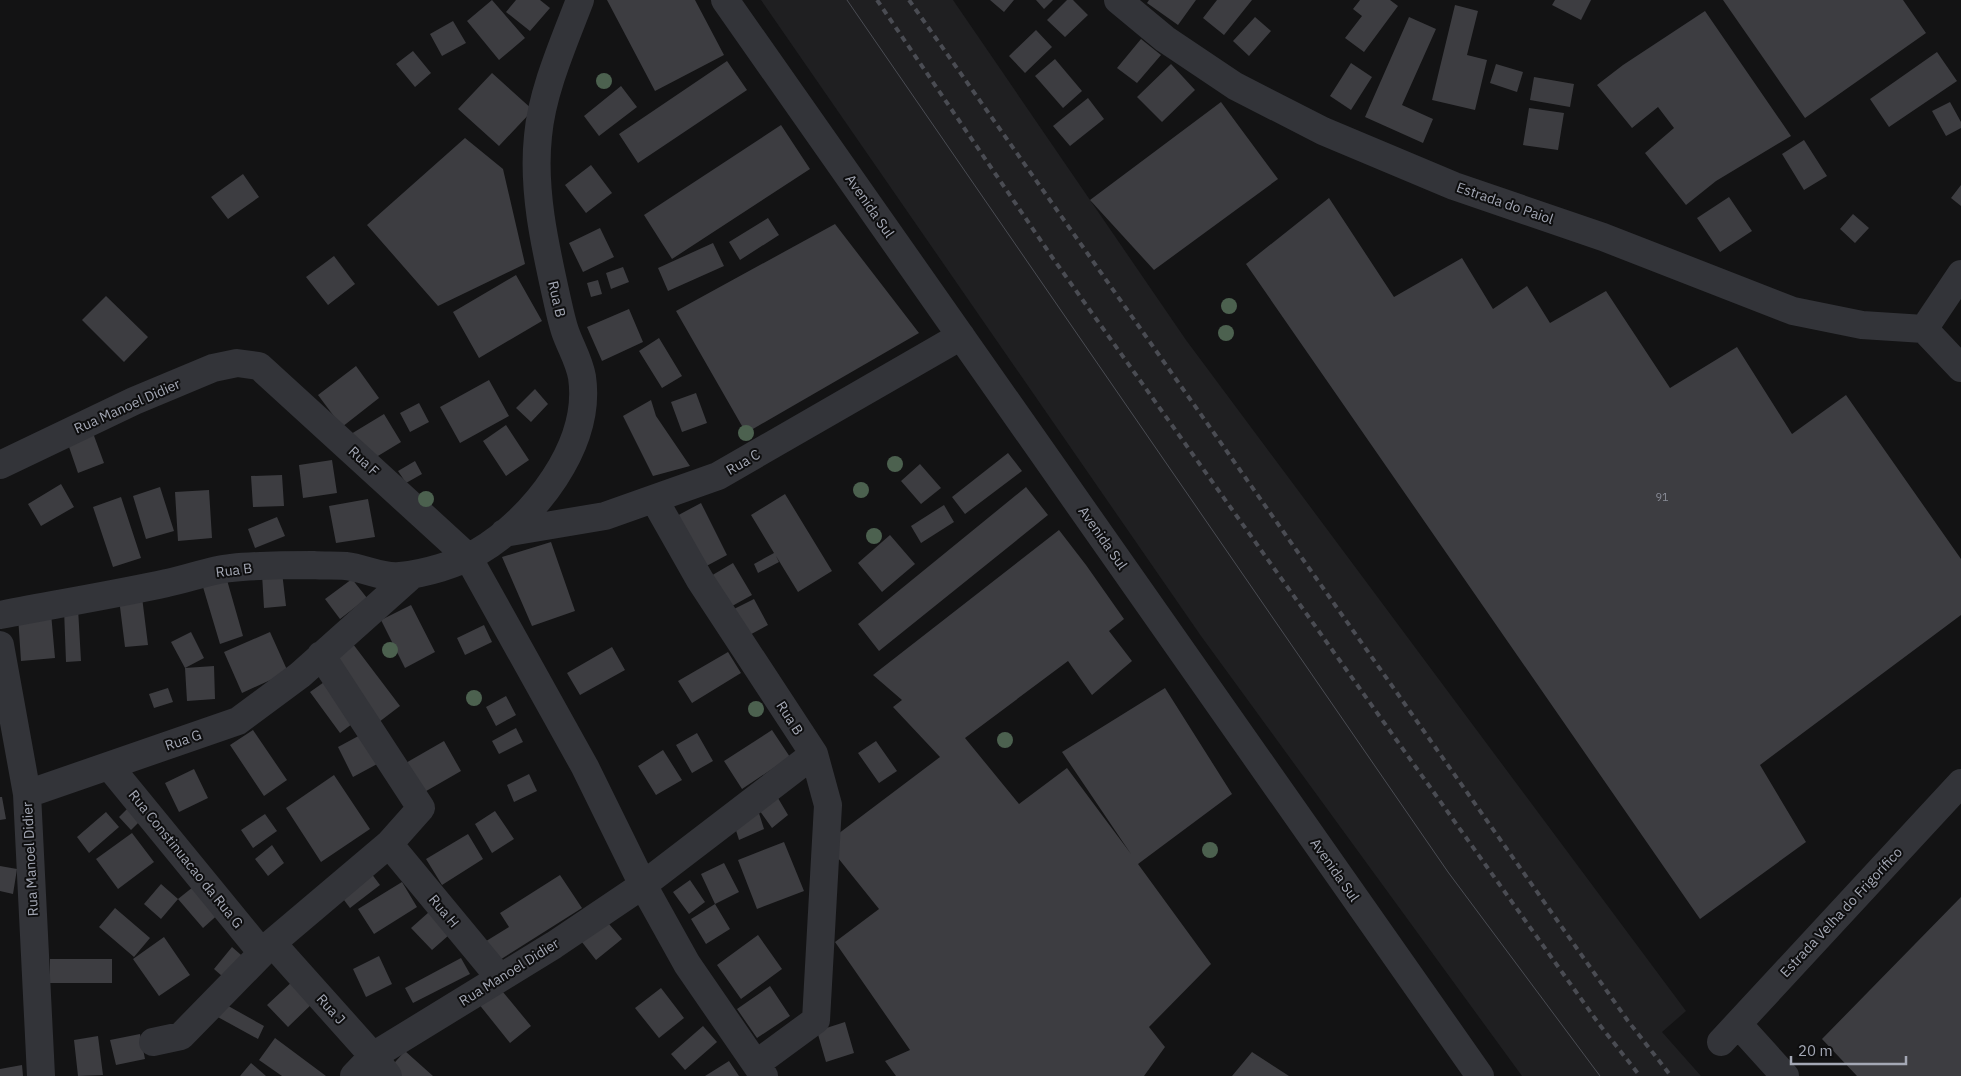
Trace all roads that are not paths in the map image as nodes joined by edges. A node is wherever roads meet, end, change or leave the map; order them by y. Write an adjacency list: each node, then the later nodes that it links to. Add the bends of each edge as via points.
1 (580, 0): 11 (street, Rua B, via 544,103 538,134 537,184 564,329 578,360 582,379 581,413 574,440 558,474 528,513)
2 (726, 0): 6 (street, Avenida Sul)
3 (1118, 0): 5 (street, Estrada do Paiol, via 1165,39 1236,86 1323,131 1454,186 1603,237 1793,311 1862,325)
4 (1961, 274): 5 (street)
5 (1924, 329): 8 (street)
6 (962, 336): 10 (street, Rua C, via 718,476); 30 (street, Avenida Sul)
7 (259, 366): 9 (street, Rua Manoel Didier, via 237,363 213,368 134,401); 12 (street, Rua F)
8 (1961, 368)
9 (0, 465)
10 (654, 499): 11 (street, Rua C, via 605,516); 17 (street, Rua B, via 700,580)
11 (504, 533): 12 (street, Rua B)
12 (468, 556): 13 (street, Rua B); 22 (street, via 585,767)
13 (412, 575): 14 (street, Rua B, via 395,577 347,566 229,568 166,584); 16 (street, Rua G)
14 (0, 614)
15 (0, 645): 20 (street, Rua Manoel Didier)
16 (321, 655): 18 (street, Rua G, via 300,675 238,721); 21 (street, via 421,808)
17 (814, 754): 22 (street); 27 (street, Rua B, via 828,805 816,1020)
18 (109, 766): 20 (street, Rua G); 23 (street, Rua Constinuacao da Rua G)
19 (1961, 783): 31 (street, Estrada Velha do Frigorífico, via 1729,1033)
20 (27, 794): 28 (street, Rua Manoel Didier)
21 (389, 844): 23 (street); 24 (street, Rua H)
22 (643, 885): 24 (street, Rua Manoel Didier); 27 (street, via 687,964)
23 (267, 948): 25 (street, via 181,1036); 26 (street, Rua J)
24 (500, 978): 26 (street, Rua Manoel Didier)
25 (153, 1042)
26 (381, 1066): 29 (street, Rua Manoel Didier)
27 (760, 1070)
28 (41, 1076)
29 (354, 1076)
30 (1480, 1076)
31 (1785, 1076)

